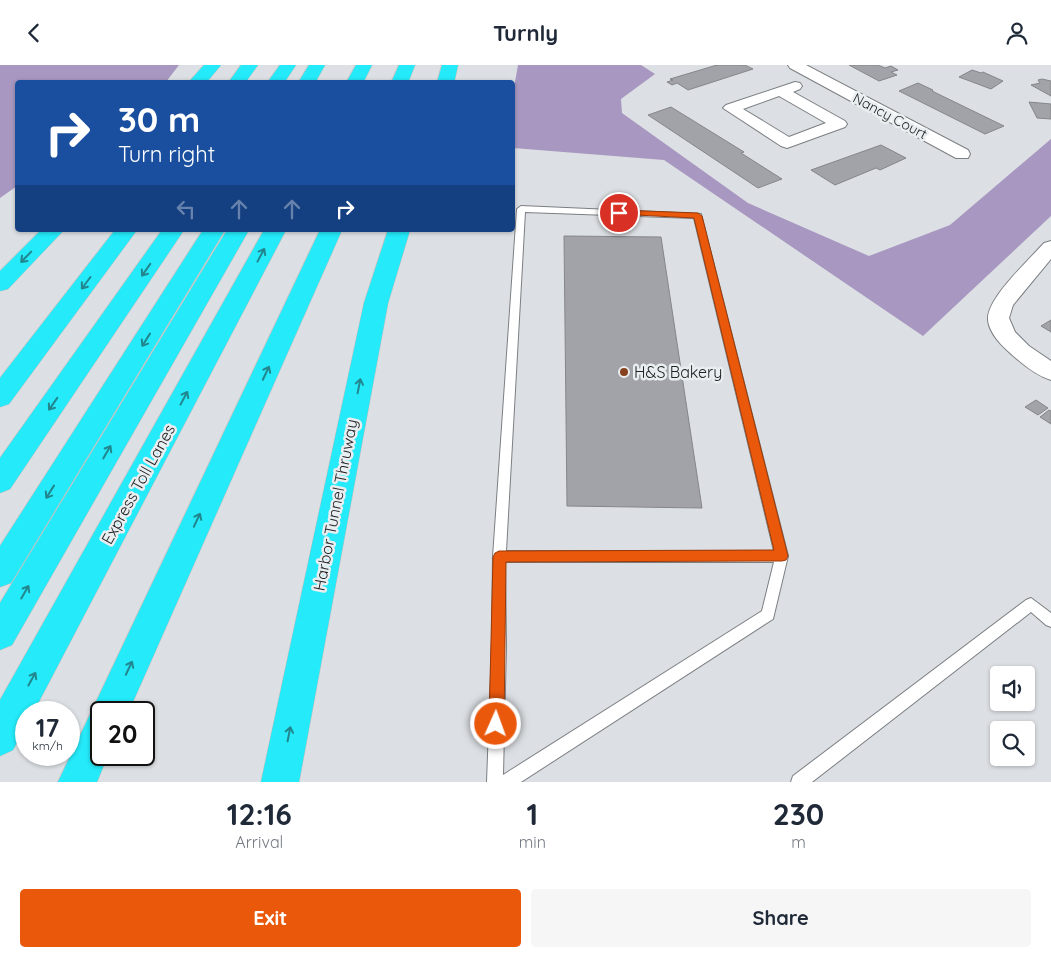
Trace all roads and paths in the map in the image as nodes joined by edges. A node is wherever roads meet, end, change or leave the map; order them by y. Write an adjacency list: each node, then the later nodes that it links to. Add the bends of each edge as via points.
1 (213, 65): 10 (highway)
2 (250, 65): 11 (highway)
3 (288, 65): 12 (highway)
4 (364, 65): 14 (highway)
5 (407, 65): 15 (highway)
6 (450, 65): 16 (highway)
7 (795, 65): 9 (street, Nancy Court)
8 (325, 73): 13 (highway)
9 (818, 78): 17 (street, Nancy Court); 18 (street, Nancy Court)
10 (199, 80)
11 (238, 80)
12 (278, 80)
13 (312, 80)
14 (356, 80)
15 (400, 80)
16 (446, 80)
17 (781, 91): 17 (street, Nancy Court, via 789,95 839,124 787,143 731,108)
18 (962, 154)
19 (51, 232): 28 (highway, one-way to 28)
20 (124, 232): 31 (highway, one-way to 31)
21 (173, 232): 32 (highway, one-way to 32)
22 (213, 232): 29 (highway)
23 (236, 232): 29 (highway)
24 (274, 232): 39 (highway, Express Toll Lanes, one-way to 24)
25 (330, 232): 38 (highway, one-way to 25)
26 (397, 232): 42 (highway, Harbor Tunnel Thruway, one-way to 26, via 376,303)
27 (1051, 247): 30 (street, via 1003,303 999,313 999,323 1017,347)
28 (0, 285)
29 (185, 299): 35 (highway, one-way to 35); 37 (highway, one-way to 29)
30 (1051, 372)
31 (0, 397)
32 (0, 481)
33 (782, 556): 34 (lane); 34 (lane, via 698,216 521,209); 44 (lane, via 768,615)
34 (499, 557): 43 (lane)
35 (0, 573)
36 (1051, 621): 45 (lane, via 1031,604)
37 (0, 634)
38 (115, 701)
39 (0, 737)
40 (90, 753): 41 (highway)
41 (77, 782)
42 (280, 782)
43 (495, 782)
44 (507, 782)
45 (799, 782)

